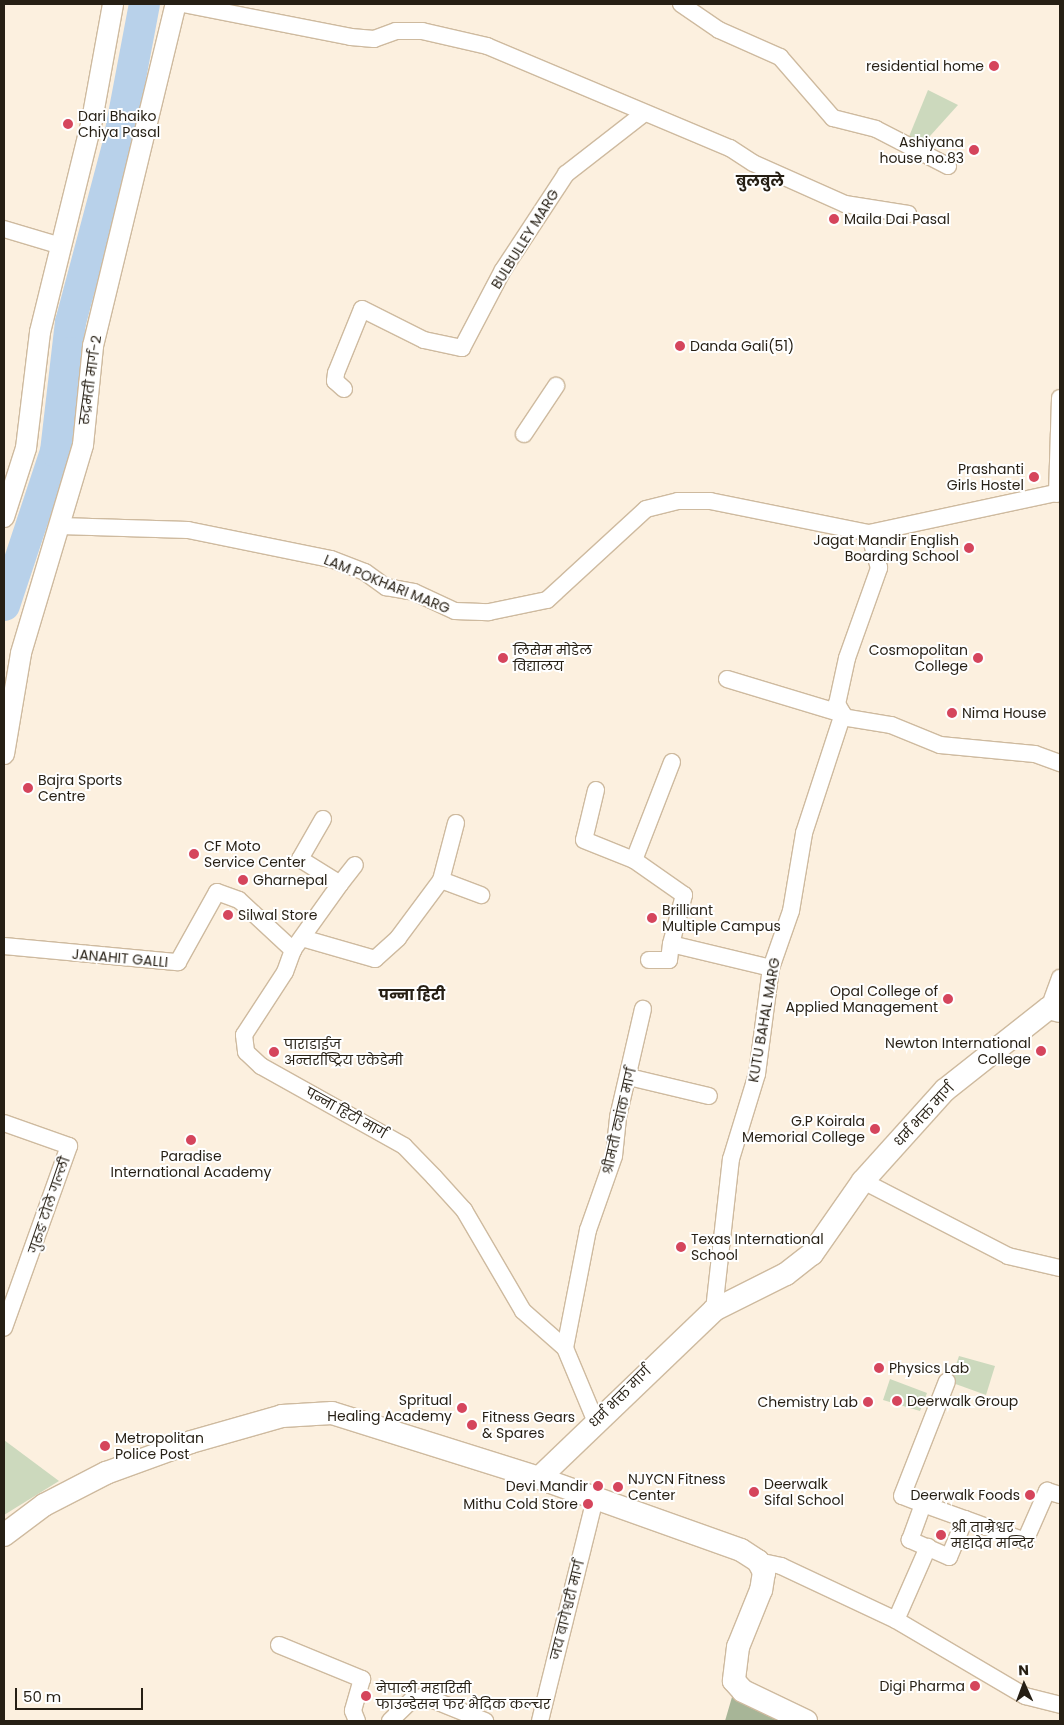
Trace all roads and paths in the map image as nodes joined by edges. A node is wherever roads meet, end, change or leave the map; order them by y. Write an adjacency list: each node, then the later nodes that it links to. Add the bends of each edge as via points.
1 (112, 4): 9 (street, via 92,120)
2 (176, 4): 16 (street, रुद्रमती मार्ग-२, via 92,346 83,445)
3 (183, 4): 5 (street, via 351,37 374,39 396,31 422,31 487,46)
4 (681, 4): 6 (street, via 719,30 780,57 833,118 876,129)
5 (643, 114): 7 (street, via 730,148 753,163 846,204); 11 (street, BULBULLEY MARG, via 566,174 503,270 462,348 424,340 362,309 336,372 335,381)
6 (948, 166)
7 (908, 214)
8 (4, 229): 9 (street)
9 (61, 246): 15 (street, via 40,332 26,448)
10 (556, 386): 13 (street)
11 (344, 389)
12 (1060, 398): 14 (street)
13 (524, 434)
14 (1059, 493): 17 (street, LAM POKHARI MARG)
15 (4, 517)
16 (60, 526): 17 (street, LAM POKHARI MARG, via 198,532 331,559 365,572 386,587 414,592 455,611 489,612 547,600 646,509 678,501 710,501); 20 (street, रुद्रमती मार्ग-२, via 21,653)
17 (869, 533): 19 (street, via 879,568 847,658 837,704)
18 (727, 679): 19 (street)
19 (843, 715): 22 (street, via 891,725 940,745 1035,754); 35 (street, KUTU BAHAL MARG, via 828,749 804,833 791,911)
20 (4, 754)
21 (672, 762): 26 (street)
22 (1060, 763)
23 (596, 790): 26 (street, via 584,840)
24 (323, 819): 29 (street, via 300,859)
25 (456, 823): 28 (street)
26 (634, 860): 32 (street, via 684,895)
27 (354, 865): 29 (street, पन्ना हिटी मार्ग)
28 (442, 880): 30 (street); 31 (street, via 375,959)
29 (340, 884): 31 (street, पन्ना हिटी मार्ग)
30 (481, 895)
31 (298, 944): 33 (street, JANAHIT GALLI, via 239,900 217,892 178,962); 46 (street, पन्ना हिटी मार्ग, via 285,972 244,1035 246,1052 261,1066 404,1146 464,1210 523,1311)
32 (671, 944): 34 (street, via 669,960); 35 (street)
33 (4, 946)
34 (649, 960)
35 (771, 968): 44 (street, KUTU BAHAL MARG, via 757,1074 731,1159)
36 (1060, 978): 38 (street)
37 (643, 1009): 39 (street, श्रीमती ट्यांक मार्ग)
38 (1055, 1010): 42 (main road, धर्म भक्त मार्ग, via 945,1090)
39 (629, 1077): 40 (street); 46 (street, श्रीमती ट्यांक मार्ग, via 618,1117 614,1156 588,1230)
40 (709, 1096)
41 (4, 1123): 45 (street, गुरुङ टोले गल्ली, via 69,1146)
42 (863, 1181): 43 (street, via 1008,1256); 44 (main road, धर्म भक्त मार्ग, via 812,1254 786,1274)
43 (1060, 1268)
44 (714, 1310): 48 (main road, धर्म भक्त मार्ग)
45 (4, 1328)
46 (565, 1348): 48 (street, पन्ना हिटी मार्ग)
47 (947, 1381): 52 (street, via 902,1496)
48 (596, 1422): 49 (main road, धर्म भक्त मार्ग)
49 (539, 1478): 51 (main road); 54 (main road, via 359,1419 307,1412 191,1442 106,1473 44,1505)
50 (1060, 1495): 53 (street, via 1047,1491 1025,1541)
51 (595, 1499): 56 (main road, via 741,1550); 63 (street, जय बागेश्वरी मार्ग)
52 (923, 1504): 53 (street); 55 (street, via 910,1540)
53 (965, 1520): 55 (street, via 949,1557)
54 (4, 1535)
55 (928, 1547): 57 (street)
56 (761, 1566): 57 (street, via 781,1566); 64 (main road, via 762,1590 733,1668 734,1681 743,1691)
57 (896, 1620): 59 (street, via 1026,1696)
58 (279, 1645): 60 (street, via 362,1679 353,1711)
59 (1060, 1705)
60 (357, 1721)
61 (390, 1721): 62 (street, via 414,1698 426,1697)
62 (485, 1721)
63 (540, 1721)
64 (806, 1721)

